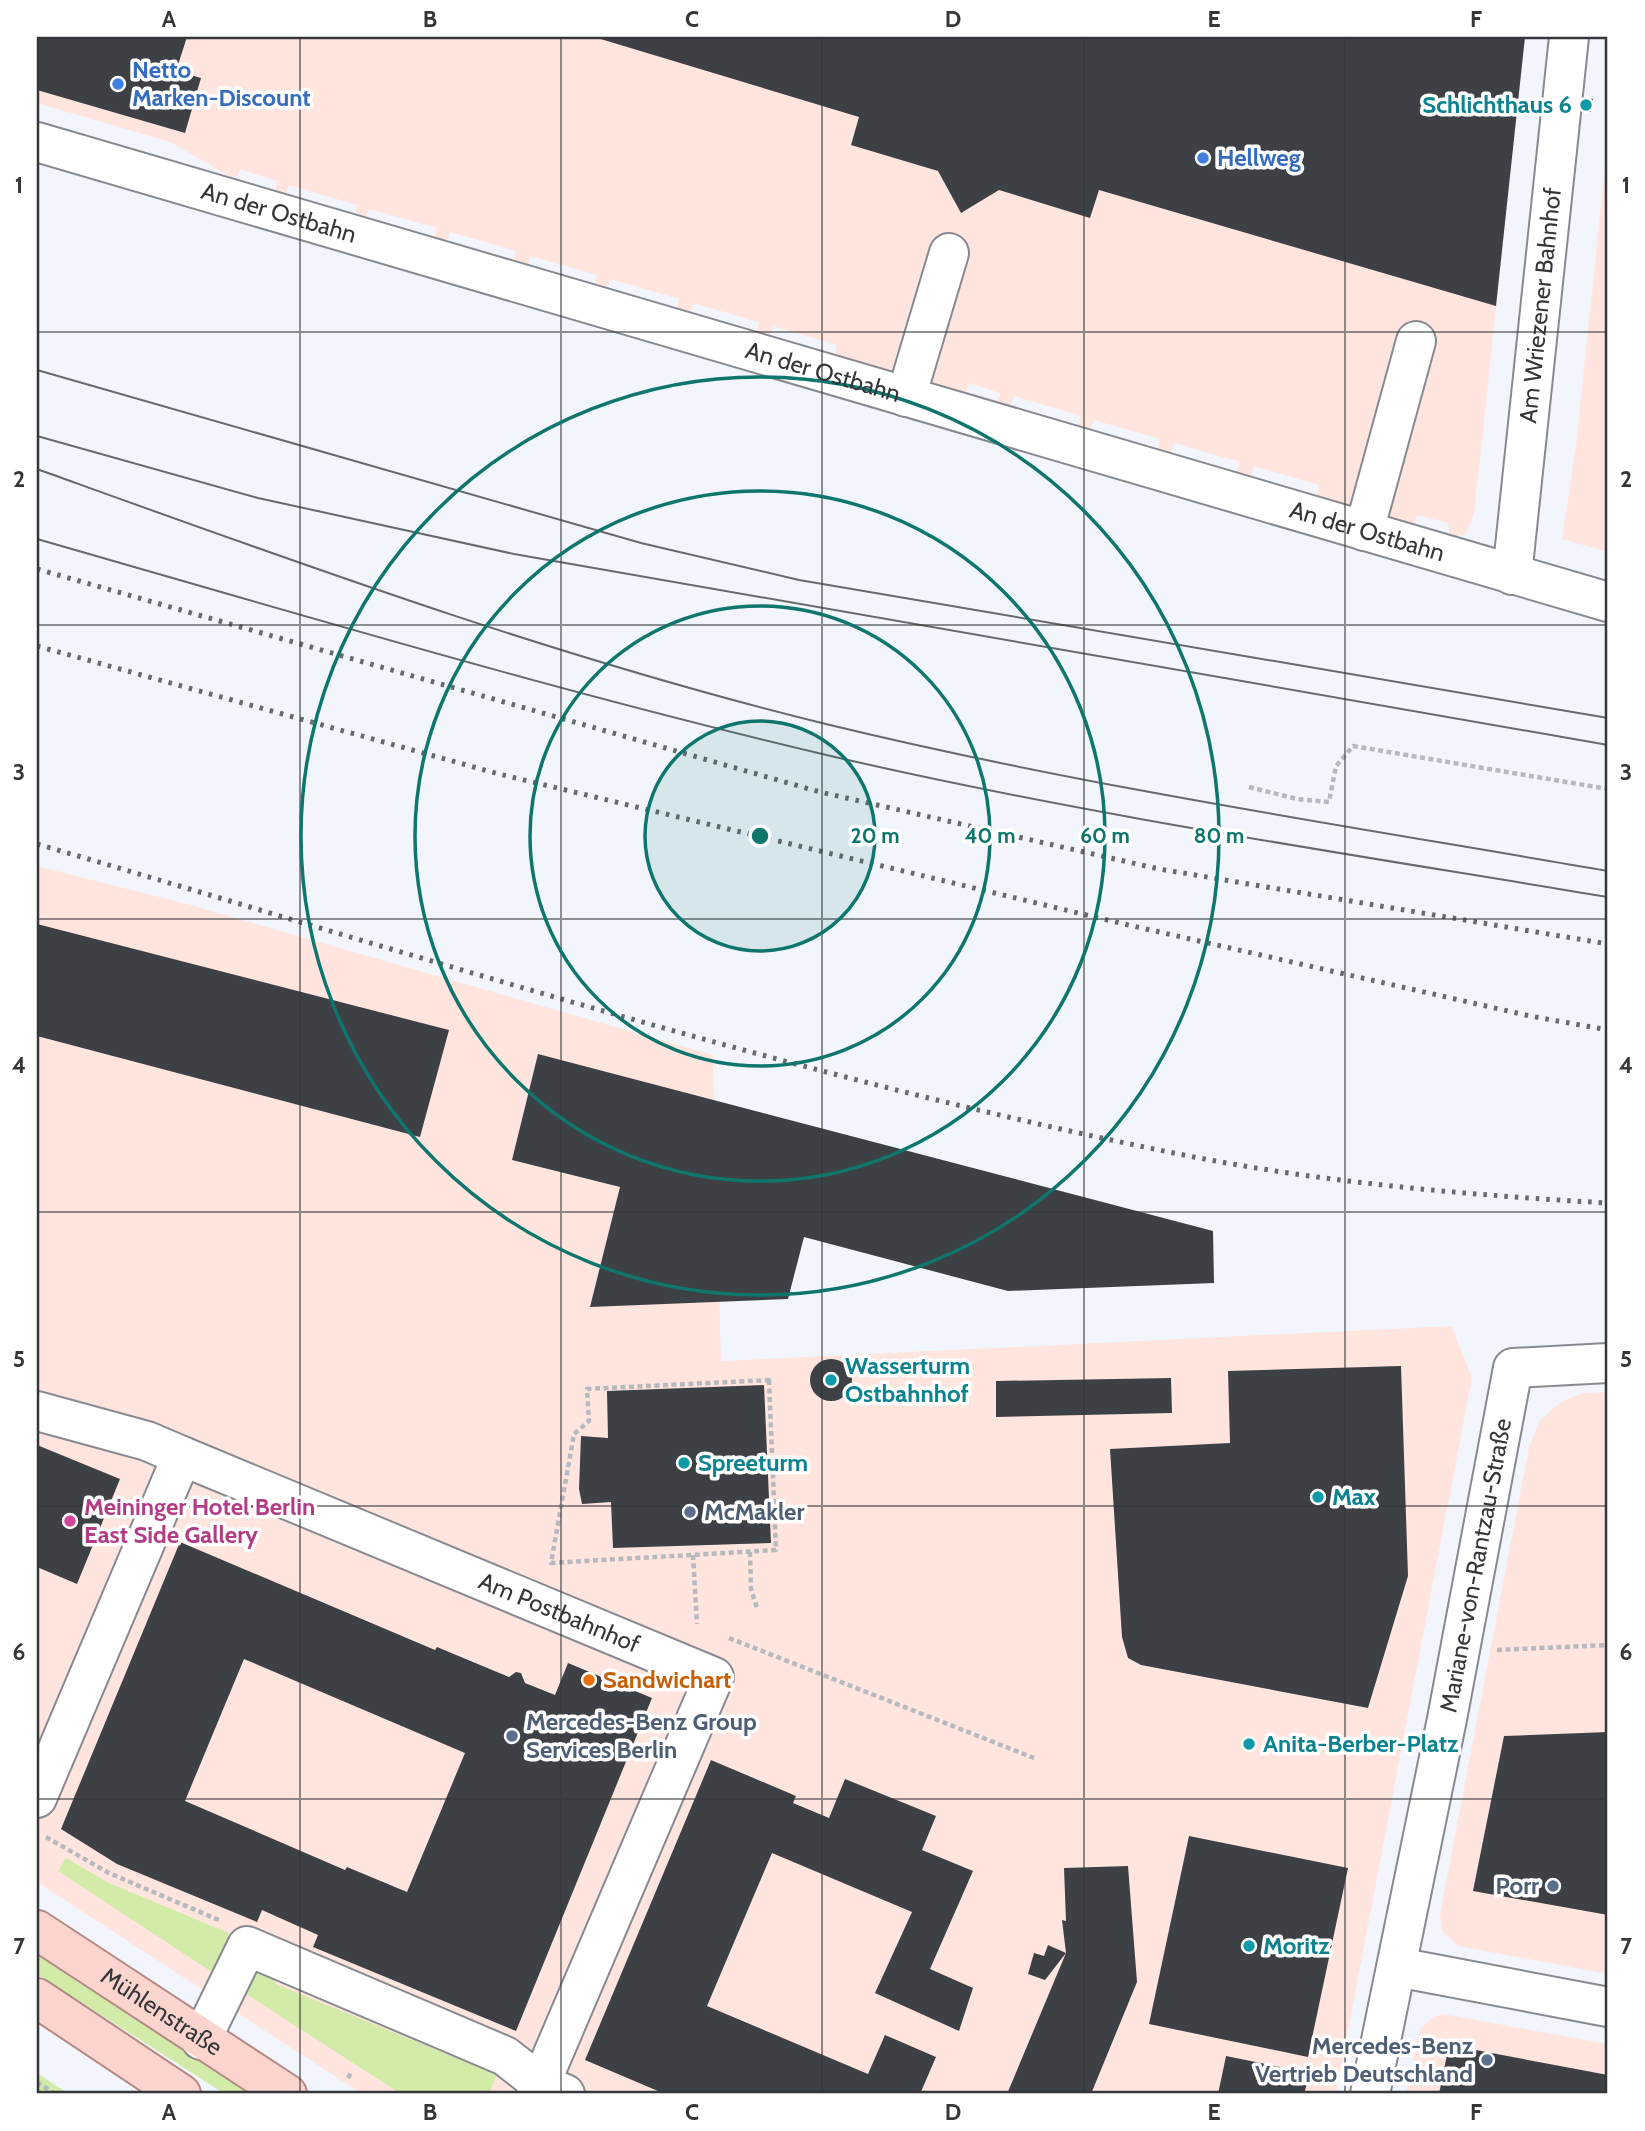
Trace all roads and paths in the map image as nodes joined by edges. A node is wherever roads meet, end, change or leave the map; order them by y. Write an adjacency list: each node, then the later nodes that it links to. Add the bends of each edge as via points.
1 (1569, 37): 7 (street, Am Wriezener Bahnhof)
2 (37, 142): 5 (street, An der Ostbahn)
3 (949, 253): 5 (street)
4 (1416, 341): 6 (street)
5 (906, 397): 6 (street, An der Ostbahn)
6 (1364, 531): 7 (street, An der Ostbahn)
7 (1512, 575): 8 (street, An der Ostbahn)
8 (1608, 602)
9 (1249, 787): 10 (path, via 1329,802 1336,766 1353,746)
10 (1608, 789)
11 (1608, 1363): 20 (street, Mariane-von-Rantzau-Straße, via 1513,1368)
12 (37, 1411): 13 (street, Am Postbahnhof, via 148,1441)
13 (182, 1456): 22 (street); 33 (street, Am Postbahnhof, via 713,1677)
14 (751, 1552): 15 (path); 15 (path, via 776,1550 769,1380 586,1389 589,1421 573,1434 551,1563); 16 (path, via 751,1589)
15 (693, 1555): 17 (path)
16 (757, 1608)
17 (697, 1624)
18 (730, 1638): 21 (path)
19 (1608, 1645): 20 (path)
20 (1461, 1651): 26 (street, Mariane-von-Rantzau-Straße)
21 (1034, 1758)
22 (37, 1798)
23 (37, 1832): 25 (path, via 109,1872 241,1930)
24 (37, 1930): 29 (main road, Mühlenstraße)
25 (247, 1946): 29 (street); 33 (street, via 505,2056)
26 (1397, 1967): 28 (street); 37 (street, Mariane-von-Rantzau-Straße)
27 (37, 1998): 35 (main road)
28 (1608, 2007)
29 (201, 2040): 36 (main road, Mühlenstraße)
30 (352, 2071): 31 (path)
31 (348, 2078)
32 (37, 2082): 34 (path)
33 (548, 2091)
34 (55, 2094)
35 (181, 2094)
36 (287, 2094)
37 (1370, 2094)

